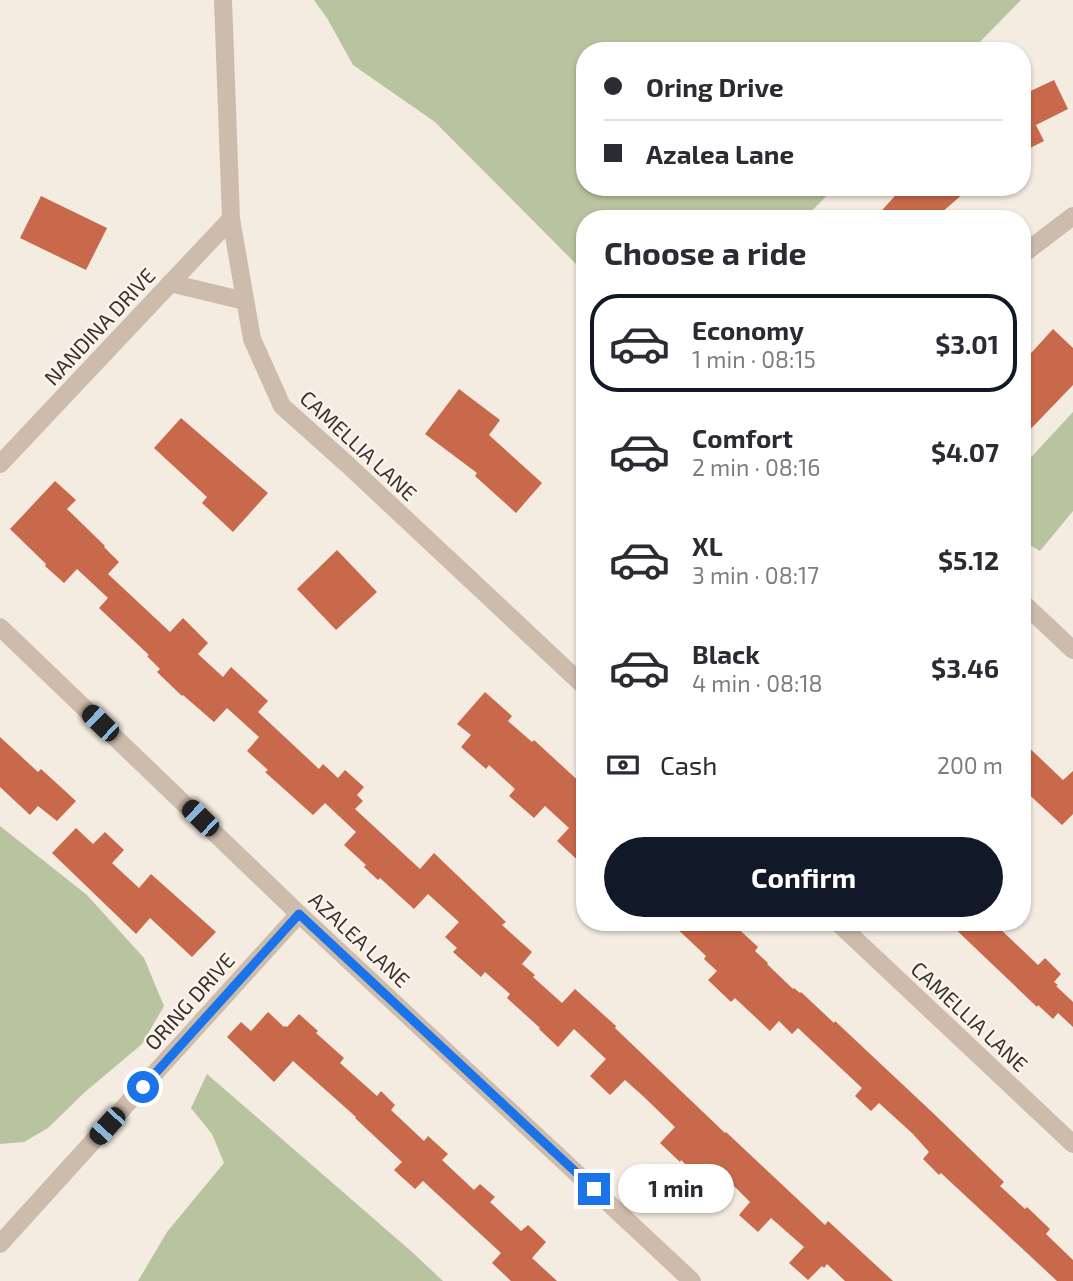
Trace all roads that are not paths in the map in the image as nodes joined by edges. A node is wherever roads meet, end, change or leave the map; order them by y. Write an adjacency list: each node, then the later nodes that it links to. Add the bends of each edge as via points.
1 (223, 0): 3 (street, CAMELLIA LANE)
2 (1073, 216): 4 (street)
3 (231, 219): 5 (street, NANDINA DRIVE); 6 (street, CAMELLIA LANE)
4 (1031, 247)
5 (170, 283): 6 (street); 7 (street, NANDINA DRIVE)
6 (246, 301): 11 (street, CAMELLIA LANE, via 252,339 282,406)
7 (0, 464)
8 (1031, 610): 10 (street)
9 (0, 627): 12 (street, AZALEA LANE)
10 (1073, 650)
11 (576, 679)
12 (299, 914): 15 (street, ORING DRIVE); 16 (street, AZALEA LANE)
13 (847, 931): 14 (street, CAMELLIA LANE)
14 (1073, 1144)
15 (0, 1244)
16 (692, 1281)

